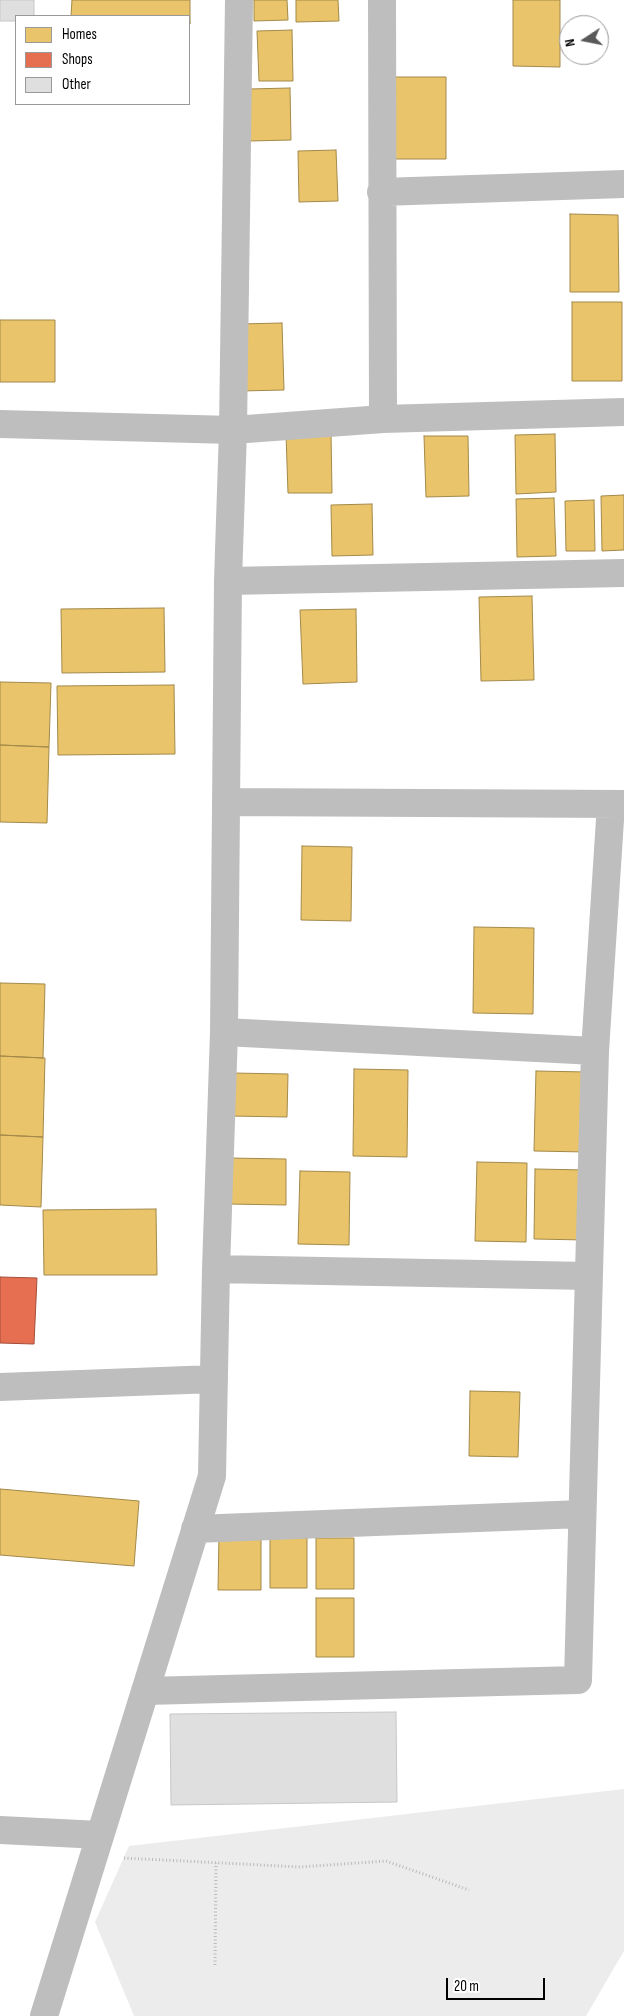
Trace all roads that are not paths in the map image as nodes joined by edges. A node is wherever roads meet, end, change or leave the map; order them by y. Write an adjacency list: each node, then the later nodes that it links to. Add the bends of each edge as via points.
1 (239, 0): 8 (street)
2 (382, 0): 4 (street)
3 (624, 184): 4 (street)
4 (381, 192): 6 (street)
5 (624, 412): 6 (street)
6 (383, 419): 8 (street)
7 (0, 424): 8 (street)
8 (233, 430): 10 (street)
9 (624, 573): 10 (street)
10 (228, 581): 11 (street)
11 (226, 802): 12 (street); 13 (street)
12 (617, 804): 14 (street)
13 (224, 1032): 14 (street); 15 (street)
14 (595, 1051): 16 (street)
15 (216, 1269): 16 (street); 17 (street)
16 (589, 1276): 19 (street)
17 (214, 1379): 18 (street); 20 (street, via 212,1476)
18 (0, 1387)
19 (582, 1514): 20 (street); 21 (street, via 578,1680)
20 (195, 1528): 21 (street)
21 (145, 1691): 23 (street)
22 (0, 1830): 23 (street)
23 (97, 1846): 24 (street)
24 (44, 2016)

